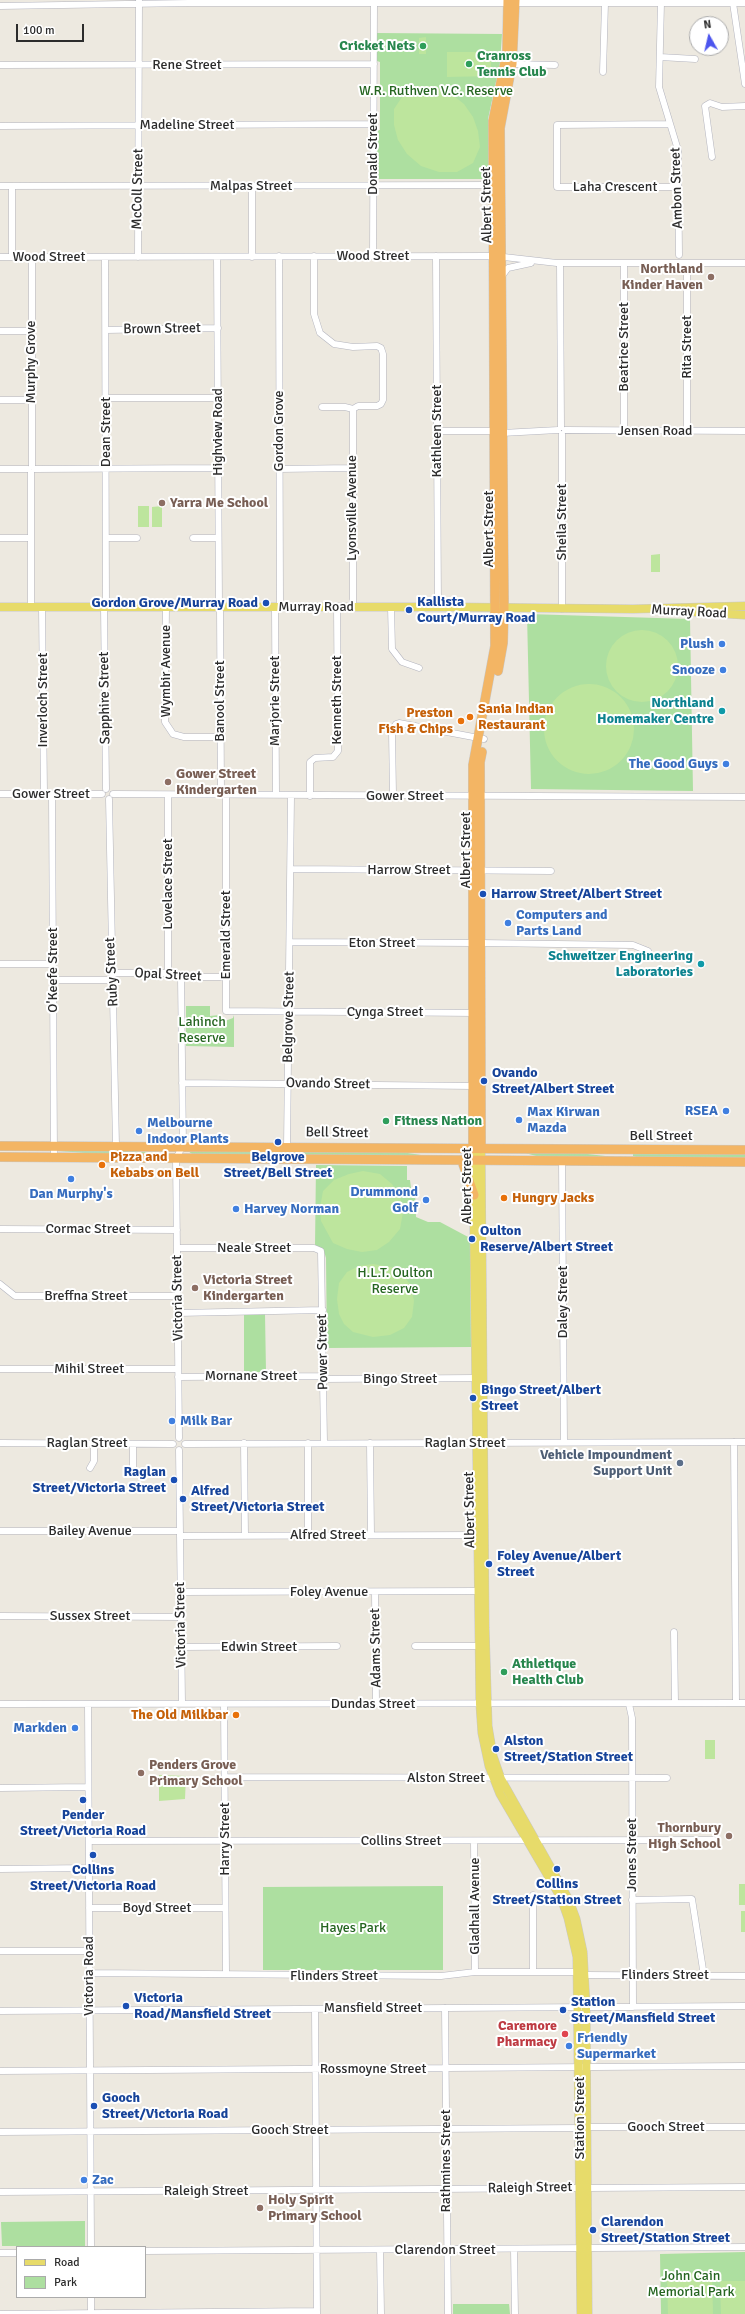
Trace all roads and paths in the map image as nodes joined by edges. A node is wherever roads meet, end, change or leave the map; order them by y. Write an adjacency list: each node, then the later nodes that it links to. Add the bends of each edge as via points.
1 (74, 2): 2 (street); 5 (street)
2 (139, 2): 3 (street); 16 (street, McColl Street)
3 (247, 2): 6 (street)
4 (511, 2): 6 (street); 7 (street); 15 (highway, Albert Street); 22 (highway, Albert Street)
5 (10, 3): 11 (street)
6 (374, 3): 14 (street, Donald Street)
7 (605, 3): 8 (street); 19 (street)
8 (661, 3): 9 (street); 12 (street, Ambon Street)
9 (733, 3): 10 (street); 20 (street)
10 (745, 3)
11 (0, 6)
12 (660, 57): 13 (street); 24 (street, Ambon Street, via 659,92)
13 (695, 59)
14 (374, 64): 16 (street, Rene Street); 23 (street, Donald Street)
15 (512, 64): 17 (street); 22 (highway, Albert Street)
16 (139, 65): 18 (street, Rene Street); 25 (street, McColl Street)
17 (555, 65)
18 (0, 66)
19 (603, 72)
20 (745, 84)
21 (745, 106): 27 (street, via 722,107 710,103 705,106)
22 (498, 111): 29 (highway, Albert Street)
23 (374, 124): 25 (street, Madeline Street); 28 (street, Donald Street)
24 (669, 124): 34 (street, Ambon Street, via 678,150); 34 (street, Laha Crescent, via 557,125 557,187)
25 (139, 125): 26 (street, Madeline Street); 32 (street, McColl Street)
26 (0, 126)
27 (712, 157)
28 (373, 185): 29 (street, Malpas Street); 33 (street, Malpas Street); 38 (street, Donald Street)
29 (497, 185): 40 (highway, Albert Street)
30 (0, 186): 31 (street, Malpas Street)
31 (12, 186): 32 (street, Malpas Street); 41 (street)
32 (138, 186): 33 (street, Malpas Street); 44 (street, McColl Street)
33 (252, 186): 46 (street)
34 (678, 187): 35 (street, Ambon Street)
35 (679, 255)
36 (279, 256): 37 (street, Wood Street); 46 (street, Wood Street); 76 (street, Gordon Grove)
37 (314, 256): 38 (street, Wood Street); 64 (street, via 314,314 320,333 334,344 353,347 377,346 382,351 383,402 377,406 360,406)
38 (373, 256): 39 (street, Wood Street)
39 (436, 256): 40 (street, Wood Street); 66 (street, Kathleen Street)
40 (499, 256): 48 (street, Wood Street); 53 (highway, Albert Street); 58 (highway, Albert Street)
41 (12, 257): 42 (street, Wood Street); 47 (street, Wood Street)
42 (32, 257): 43 (street, Wood Street); 57 (street, Murphy Grove)
43 (105, 257): 44 (street, Wood Street); 55 (street, Dean Street)
44 (138, 257): 45 (street, Wood Street)
45 (217, 257): 46 (street, Wood Street); 54 (street, Highview Road)
46 (252, 257)
47 (0, 258)
48 (539, 262): 49 (street, Wood Street); 53 (street, via 508,268)
49 (560, 262): 50 (street, Wood Street); 65 (street, Sheila Street)
50 (624, 263): 51 (street, Wood Street); 67 (street, Beatrice Street)
51 (687, 263): 52 (street, Wood Street); 68 (street, Rita Street)
52 (745, 263)
53 (502, 276): 58 (highway, Albert Street)
54 (218, 328): 55 (street, Brown Street); 60 (street, Highview Road)
55 (106, 330): 59 (street, Dean Street)
56 (0, 331): 57 (street)
57 (31, 331): 62 (street, Murphy Grove)
58 (499, 353): 70 (highway, Albert Street)
59 (106, 398): 60 (street); 75 (street, Dean Street)
60 (218, 398): 71 (street, Highview Road)
61 (0, 400): 62 (street)
62 (32, 400): 74 (street, Murphy Grove)
63 (322, 406): 64 (street)
64 (352, 409): 72 (street, Lyonsville Avenue)
65 (562, 430): 67 (street, Jensen Road); 70 (street, Jensen Road); 96 (street, Sheila Street)
66 (437, 431): 70 (street, Jensen Road); 94 (street, Kathleen Street)
67 (624, 431): 68 (street, Jensen Road)
68 (687, 431): 69 (street, Jensen Road)
69 (745, 431)
70 (503, 432): 95 (highway, Albert Street, via 499,524)
71 (218, 468): 75 (street); 82 (street, Highview Road)
72 (352, 468): 76 (street); 90 (street, Lyonsville Avenue)
73 (0, 469): 74 (street)
74 (31, 469): 75 (street); 78 (street, Murphy Grove)
75 (106, 469): 79 (street, Dean Street)
76 (279, 469): 88 (street, Gordon Grove)
77 (0, 538): 78 (street)
78 (31, 538): 84 (street, Murphy Grove)
79 (107, 538): 80 (street); 85 (street, Dean Street)
80 (137, 538)
81 (193, 538): 82 (street)
82 (218, 538): 87 (street, Highview Road)
83 (0, 606): 84 (main road, Murray Road)
84 (31, 606): 93 (main road, Murray Road)
85 (105, 606): 86 (main road, Murray Road); 93 (main road, Murray Road); 102 (street, Sapphire Street)
86 (166, 606): 87 (main road, Murray Road); 100 (street, Wymbir Avenue, via 165,722 173,734 184,737)
87 (219, 606): 88 (main road, Murray Road); 100 (street, Banool Street)
88 (277, 606): 89 (main road, Murray Road); 108 (street, Marjorie Street)
89 (336, 606): 90 (main road, Murray Road); 111 (street, Kenneth Street, via 338,751 333,757 315,758 310,762)
90 (353, 606): 91 (main road, Murray Road)
91 (391, 606): 94 (main road, Murray Road); 99 (street, via 392,649 402,662)
92 (745, 606): 97 (main road, Murray Road)
93 (42, 607): 104 (street, Inverloch Street)
94 (438, 607): 95 (main road, Murray Road)
95 (500, 608): 96 (main road, Murray Road); 101 (highway, Albert Street, via 503,642)
96 (562, 609): 97 (main road, Murray Road)
97 (633, 609): 98 (main road, Murray Road)
98 (745, 615)
99 (419, 668)
100 (220, 737): 107 (street, Banool Street)
101 (481, 739): 109 (street, via 396,724 392,731); 113 (highway, Albert Street)
102 (104, 791): 105 (street, Gower Street); 112 (street, via 104,798); 112 (street, via 110,789)
103 (0, 794): 104 (street, Gower Street)
104 (44, 794): 105 (street, Gower Street)
105 (52, 794): 122 (street, O'Keefe Street)
106 (168, 795): 107 (street, Gower Street); 112 (street, Gower Street); 124 (street, Lovelace Street)
107 (223, 795): 108 (street, Gower Street); 126 (street, Emerald Street)
108 (276, 795): 110 (street, Gower Street)
109 (393, 795): 111 (street, Gower Street); 113 (street, Gower Street)
110 (291, 796): 111 (street, Gower Street); 115 (street, Belgrove Street)
111 (310, 796)
112 (111, 797): 123 (street, Ruby Street)
113 (477, 797): 114 (street, Gower Street); 116 (highway, Albert Street)
114 (745, 797)
115 (291, 869): 116 (street, Harrow Street); 118 (street, Belgrove Street)
116 (477, 871): 117 (street, Harrow Street); 119 (highway, Albert Street)
117 (551, 871)
118 (292, 942): 119 (street, Eton Street); 129 (street, Belgrove Street)
119 (477, 943): 120 (street, Eton Street, via 633,944); 130 (highway, Albert Street)
120 (648, 951)
121 (0, 964): 122 (street)
122 (53, 964): 127 (street, O'Keefe Street)
123 (111, 973): 124 (street, Opal Street); 128 (street, Ruby Street)
124 (168, 973): 125 (street, Opal Street)
125 (180, 977): 126 (street, Opal Street); 131 (street)
126 (226, 977): 129 (street, Emerald Street, via 226,1011)
127 (53, 980): 128 (street); 136 (street, O'Keefe Street)
128 (114, 980): 137 (street, Ruby Street)
129 (289, 1012): 130 (street, Cynga Street); 132 (street, Belgrove Street)
130 (477, 1013): 133 (highway, Albert Street); 134 (highway, Albert Street)
131 (182, 1083): 132 (street, Ovando Street); 138 (street)
132 (288, 1084): 133 (street, Ovando Street); 139 (street, Belgrove Street)
133 (474, 1086): 134 (highway, Albert Street)
134 (478, 1098): 141 (highway, Albert Street)
135 (0, 1146): 136 (highway, Bell Street)
136 (54, 1146): 137 (highway, Bell Street); 145 (street, O'Keefe Street)
137 (116, 1146): 138 (highway, Bell Street)
138 (183, 1146): 139 (highway, Bell Street); 146 (street)
139 (287, 1147): 140 (highway, Bell Street)
140 (400, 1148): 141 (highway, Bell Street); 147 (highway)
141 (477, 1149): 142 (highway, Bell Street); 149 (main road, Albert Street)
142 (626, 1150): 143 (highway, Bell Street); 151 (highway)
143 (745, 1150)
144 (0, 1157): 145 (highway, Bell Street)
145 (54, 1158): 146 (highway, Bell Street)
146 (176, 1158): 147 (highway, Bell Street); 156 (street, Victoria Street)
147 (416, 1160): 148 (highway, Bell Street)
148 (462, 1161): 149 (highway, Bell Street); 153 (highway)
149 (477, 1161): 150 (highway, Bell Street); 153 (main road, Albert Street); 154 (main road, Albert Street)
150 (562, 1161): 151 (highway, Bell Street); 172 (street, Daley Street)
151 (626, 1162): 152 (highway, Bell Street)
152 (745, 1162)
153 (474, 1195): 154 (main road, Albert Street)
154 (478, 1212): 163 (main road, Albert Street)
155 (0, 1229): 156 (street, Cormac Street)
156 (177, 1230): 157 (street, Victoria Street)
157 (177, 1248): 158 (street, Neale Street, via 314,1248 321,1251); 160 (street, Victoria Street)
158 (322, 1261): 161 (street, Power Street)
159 (0, 1284): 160 (street, Breffna Street, via 15,1296)
160 (178, 1296): 162 (street, Victoria Street)
161 (323, 1310): 162 (street); 167 (street, Power Street)
162 (178, 1312): 165 (street, Victoria Street)
163 (479, 1356): 168 (main road, Albert Street); 169 (main road, Albert Street)
164 (0, 1369): 165 (street, Mihil Street)
165 (178, 1369): 166 (street, Victoria Street)
166 (178, 1377): 167 (street, Mornane Street); 170 (street, Victoria Street)
167 (323, 1377): 168 (street, Bingo Street); 179 (street, Power Street)
168 (476, 1378): 169 (main road, Albert Street)
169 (480, 1395): 171 (main road, Albert Street)
170 (179, 1438): 182 (street); 183 (street)
171 (480, 1442): 172 (street, Raglan Street); 180 (street, Raglan Street); 189 (main road, Albert Street); 201 (main road, Albert Street)
172 (564, 1442): 173 (street, Raglan Street)
173 (734, 1442): 174 (street, Raglan Street); 204 (street)
174 (745, 1442)
175 (0, 1443): 176 (street, Raglan Street)
176 (94, 1443): 181 (street, Raglan Street); 185 (street, via 94,1461)
177 (244, 1443): 178 (street, Raglan Street); 183 (street, Raglan Street); 192 (street)
178 (308, 1443): 179 (street, Raglan Street); 190 (street)
179 (324, 1443): 180 (street, Raglan Street)
180 (370, 1443): 191 (street)
181 (133, 1444): 182 (street, Raglan Street); 186 (street)
182 (173, 1444): 184 (street)
183 (185, 1444): 184 (street)
184 (179, 1450): 188 (street, Victoria Street)
185 (90, 1468)
186 (133, 1468)
187 (0, 1531): 188 (street, Bailey Avenue)
188 (180, 1533): 192 (street, Alfred Street); 194 (street, Victoria Street)
189 (477, 1534): 191 (street, Alfred Street); 193 (main road, Albert Street)
190 (308, 1535): 191 (street, Alfred Street); 192 (street, Alfred Street)
191 (371, 1535)
192 (245, 1536)
193 (478, 1591): 195 (street, Foley Avenue); 201 (main road, Albert Street)
194 (180, 1592): 195 (street, Foley Avenue); 197 (street, Victoria Street)
195 (375, 1592): 210 (street, Adams Street)
196 (0, 1616): 197 (street, Sussex Street)
197 (181, 1617): 202 (street, Victoria Street)
198 (674, 1632): 203 (street)
199 (337, 1646): 202 (street, Edwin Street)
200 (415, 1646): 201 (street)
201 (482, 1646): 211 (main road, Albert Street)
202 (181, 1647): 208 (street, Victoria Street)
203 (675, 1703): 204 (street, Dundas Street); 212 (street, Dundas Street)
204 (736, 1703): 205 (street, Dundas Street)
205 (745, 1703)
206 (0, 1704): 207 (street, Dundas Street)
207 (88, 1704): 208 (street, Dundas Street); 217 (street, Victoria Road)
208 (182, 1704): 209 (street, Dundas Street)
209 (224, 1704): 210 (street, Dundas Street); 213 (street, Harry Street)
210 (376, 1704): 211 (street, Dundas Street)
211 (483, 1704): 212 (street, Dundas Street); 215 (main road, Station Street)
212 (629, 1704): 216 (street, Jones Street, via 632,1718)
213 (224, 1777): 215 (street, Alston Street); 223 (street, Harry Street)
214 (667, 1778): 216 (street, Alston Street)
215 (497, 1779): 216 (street, Alston Street); 219 (main road, Station Street)
216 (632, 1779): 220 (street, Jones Street)
217 (88, 1787): 218 (street); 222 (street, Victoria Road)
218 (0, 1788)
219 (531, 1840): 220 (street, Collins Street); 224 (street, Collins Street); 237 (main road, Station Street, via 555,1874 571,1906 579,1933)
220 (632, 1840): 221 (street, Collins Street); 228 (street, Jones Street)
221 (714, 1840)
222 (89, 1841): 223 (street, Collins Street); 225 (street, Victoria Road)
223 (225, 1841): 224 (street, Collins Street); 230 (street, Harry Street)
224 (474, 1841): 233 (street, Gladhall Avenue)
225 (89, 1868): 226 (street); 229 (street, Victoria Road)
226 (0, 1869)
227 (533, 1895): 234 (street)
228 (632, 1900): 238 (street, Jones Street); 239 (street, via 692,1899 705,1969)
229 (89, 1908): 230 (street, Boyd Street); 231 (street, Victoria Road)
230 (225, 1908): 236 (street, Harry Street)
231 (89, 1950): 232 (street); 235 (street, Victoria Road)
232 (0, 1952)
233 (475, 1972): 234 (street, Flinders Street); 236 (street, Flinders Street, via 449,1976 269,1976)
234 (533, 1972): 237 (street, Flinders Street)
235 (89, 1973): 236 (street, Flinders Street); 246 (street, Victoria Road)
236 (226, 1973)
237 (582, 1973): 238 (street, Flinders Street); 242 (main road, Station Street)
238 (632, 1975): 239 (street, Flinders Street); 243 (street, Jones Street)
239 (704, 1976): 240 (street, Flinders Street)
240 (745, 1976)
241 (745, 2006): 243 (street, Mansfield Street)
242 (582, 2007): 243 (street, Mansfield Street); 244 (street, Mansfield Street); 249 (main road, Station Street)
243 (633, 2007)
244 (445, 2008): 245 (street, Mansfield Street); 250 (street, Rathmines Street)
245 (315, 2009): 246 (street, Mansfield Street); 251 (street)
246 (90, 2010): 247 (street, Mansfield Street); 252 (street, Victoria Road)
247 (0, 2011)
248 (745, 2066): 249 (street, Rossmoyne Street)
249 (583, 2067): 250 (street, Rossmoyne Street); 255 (main road, Station Street)
250 (446, 2068): 251 (street, Rossmoyne Street); 256 (street, Rathmines Street)
251 (316, 2069): 252 (street, Rossmoyne Street); 257 (street)
252 (90, 2070): 253 (street, Rossmoyne Street); 258 (street, Victoria Road)
253 (0, 2071)
254 (745, 2127): 255 (street, Gooch Street)
255 (583, 2128): 256 (street, Gooch Street); 261 (main road, Station Street)
256 (447, 2129): 257 (street, Gooch Street); 262 (street, Rathmines Street)
257 (316, 2130): 258 (street, Gooch Street); 264 (street)
258 (90, 2131): 259 (street, Gooch Street); 263 (street, Victoria Road)
259 (0, 2132)
260 (745, 2187): 261 (street, Raleigh Street)
261 (584, 2188): 262 (street, Raleigh Street); 268 (main road, Station Street)
262 (446, 2189): 264 (street, Raleigh Street); 272 (street, Rathmines Street)
263 (91, 2191): 264 (street, Raleigh Street); 265 (street, Raleigh Street); 266 (street, Victoria Road)
264 (317, 2191): 269 (street)
265 (0, 2192)
266 (91, 2246)
267 (745, 2247): 268 (street, Clarendon Street)
268 (584, 2248): 270 (street, Clarendon Street); 283 (main road, Station Street); 284 (main road, Station Street)
269 (317, 2249): 271 (street, Clarendon Street); 273 (street, Clarendon Street); 277 (street)
270 (514, 2249): 272 (street, Clarendon Street); 282 (street)
271 (380, 2250): 272 (street, Clarendon Street); 280 (street)
272 (446, 2250): 281 (street, Rathmines Street)
273 (146, 2251)
274 (0, 2253): 275 (street)
275 (16, 2253)
276 (91, 2298): 279 (street)
277 (317, 2313): 279 (street)
278 (0, 2314): 279 (street)
279 (91, 2314)
280 (381, 2314)
281 (448, 2314)
282 (515, 2314)
283 (581, 2314)
284 (588, 2314)

